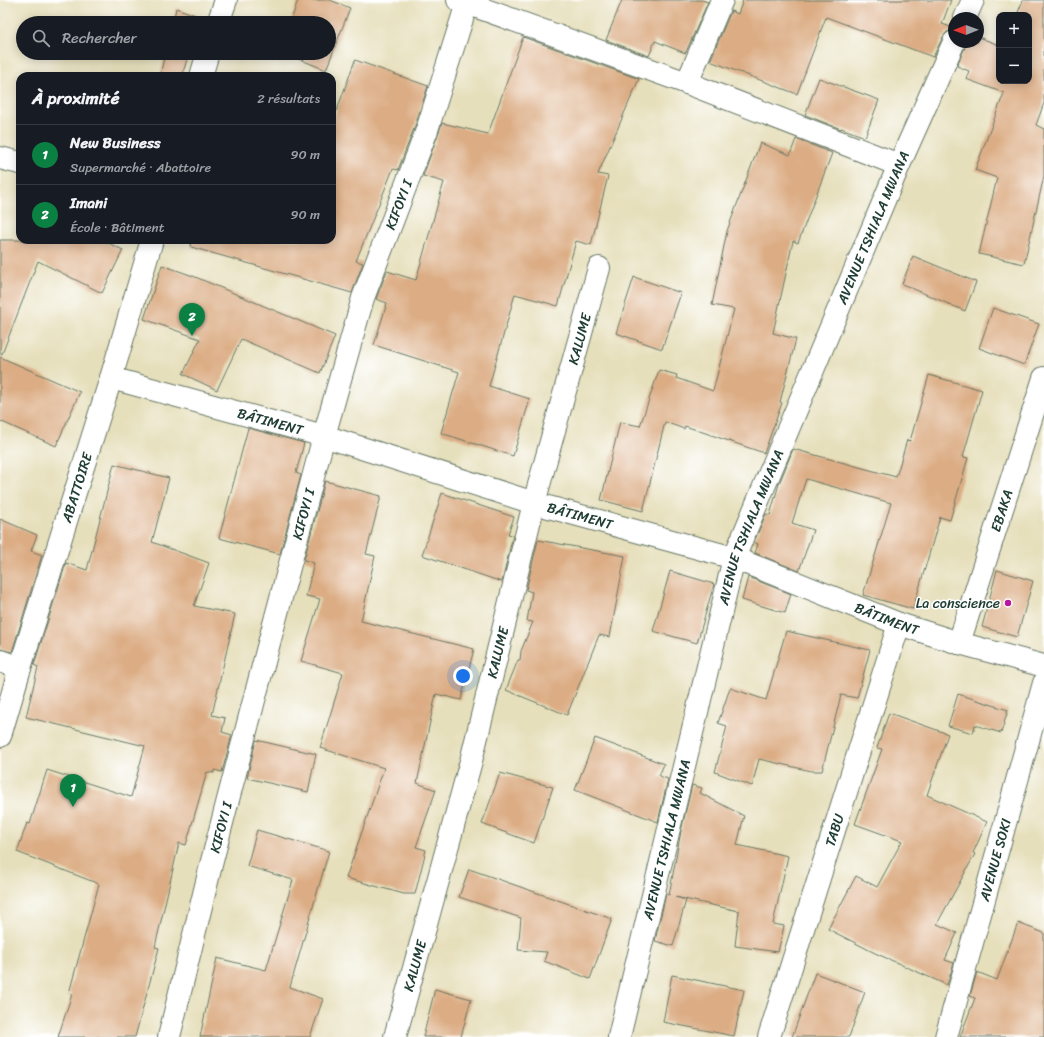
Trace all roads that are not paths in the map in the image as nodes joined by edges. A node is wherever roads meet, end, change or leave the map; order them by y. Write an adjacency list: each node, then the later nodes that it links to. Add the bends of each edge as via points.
1 (226, 0): 6 (street)
2 (722, 0): 10 (street)
3 (973, 0): 5 (street)
4 (464, 1): 10 (street); 18 (street, KIFOYI I, via 427,130 363,298)
5 (968, 12)
6 (220, 16)
7 (951, 48): 13 (street, AVENUE TSHIALA MWANA)
8 (206, 60): 9 (street)
9 (203, 72)
10 (687, 84): 13 (street)
11 (0, 158): 12 (street)
12 (16, 162)
13 (899, 164): 20 (street, AVENUE TSHIALA MWANA)
14 (151, 244): 16 (street, ABATTOIRE)
15 (599, 268): 19 (street, KALUME)
16 (111, 378): 18 (street, BÂTIMENT); 23 (street, ABATTOIRE)
17 (1044, 378): 22 (street, EBAKA)
18 (324, 436): 19 (street, BÂTIMENT); 27 (street, KIFOYI I, via 212,861)
19 (534, 503): 20 (street, BÂTIMENT); 28 (street, KALUME, via 471,761)
20 (734, 558): 21 (street, BÂTIMENT); 29 (street, AVENUE TSHIALA MWANA)
21 (899, 624): 22 (street, BÂTIMENT); 30 (street, TABU)
22 (959, 643): 24 (street, BÂTIMENT)
23 (10, 665): 26 (street, ABATTOIRE)
24 (1044, 666)
25 (1044, 682): 31 (street, AVENUE SOKI)
26 (0, 736)
27 (169, 1037)
28 (395, 1037)
29 (619, 1037)
30 (769, 1037)
31 (946, 1037)

